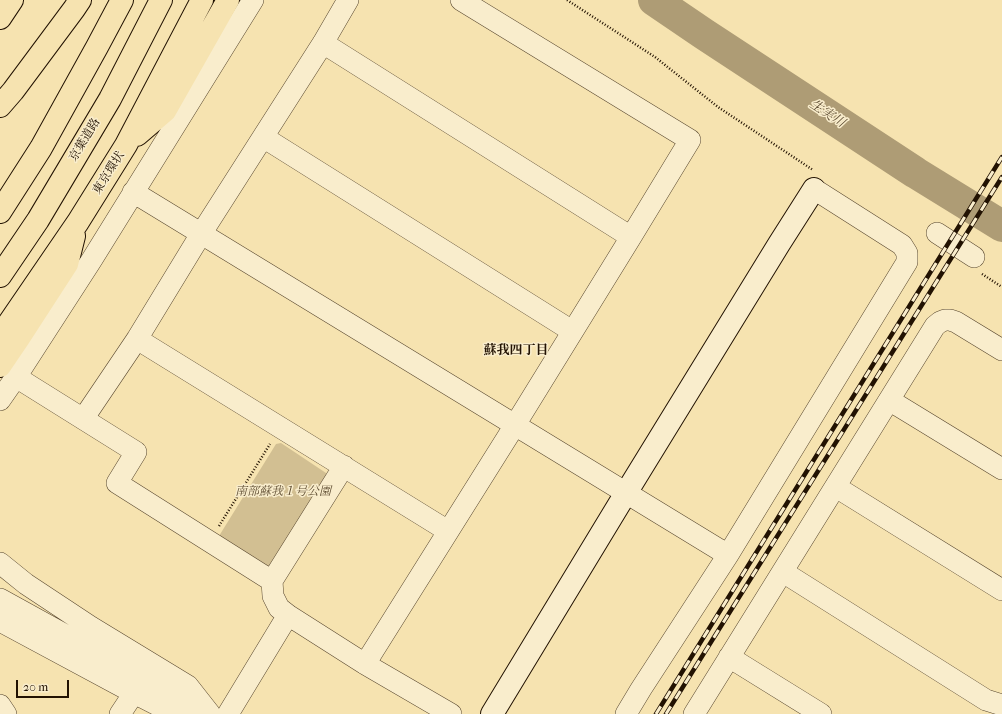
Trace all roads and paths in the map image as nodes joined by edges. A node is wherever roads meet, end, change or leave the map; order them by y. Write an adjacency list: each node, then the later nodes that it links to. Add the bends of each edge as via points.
1 (12, 0): 11 (highway)
2 (80, 0): 13 (highway)
3 (122, 0): 18 (highway, via 41,148)
4 (161, 0): 24 (highway, 京葉道路, via 110,99 38,220)
5 (202, 0): 15 (highway, 東京環状)
6 (228, 0): 15 (highway, via 165,111)
7 (253, 0): 17 (street)
8 (348, 0): 12 (street)
9 (461, 0): 22 (street, via 690,140)
10 (567, 0): 16 (path, via 655,57)
11 (0, 18)
12 (323, 43): 14 (street); 22 (street)
13 (0, 106)
14 (263, 137): 21 (street); 26 (street)
15 (126, 145): 19 (highway, 東京環状)
16 (817, 181): 39 (street); 42 (street, via 902,245 907,253 907,262)
17 (133, 192): 21 (street); 30 (street, via 76,285)
18 (0, 212)
19 (78, 222): 27 (highway, 東京環状); 30 (highway, via 67,264 19,338)
20 (937, 233): 23 (street)
21 (201, 234): 28 (street); 34 (street)
22 (631, 237): 26 (street)
23 (975, 264): 25 (path)
24 (0, 276)
25 (1002, 287)
26 (572, 331): 34 (street)
27 (0, 336)
28 (137, 339): 33 (street); 35 (street)
29 (1002, 350): 32 (street, via 956,322 940,322)
30 (8, 371): 31 (street); 33 (street)
31 (0, 400)
32 (889, 400): 37 (street); 38 (street)
33 (83, 419): 41 (street, via 136,452 117,483)
34 (515, 425): 39 (street); 40 (street)
35 (280, 427): 36 (street); 41 (path)
36 (344, 466): 40 (street); 45 (street)
37 (1002, 469)
38 (836, 487): 44 (street); 46 (street)
39 (626, 493): 42 (street); 62 (street)
40 (448, 531): 51 (street)
41 (210, 542): 45 (street)
42 (728, 555): 63 (street)
43 (0, 563): 59 (street, via 26,584 91,627 188,686)
44 (783, 572): 50 (street); 53 (street, via 986,700)
45 (272, 581): 48 (street, via 273,596 279,608)
46 (1002, 590)
47 (0, 599): 55 (street)
48 (288, 615): 51 (street); 60 (street)
49 (0, 621): 52 (street)
50 (729, 657): 64 (street); 65 (street)
51 (365, 664): 61 (street)
52 (134, 693): 55 (street); 57 (street)
53 (1002, 705)
54 (0, 706): 56 (street)
55 (179, 707): 58 (street)
56 (6, 714)
57 (120, 714)
58 (202, 714)
59 (210, 714)
60 (228, 714)
61 (451, 714)
62 (492, 714)
63 (626, 714)
64 (694, 714)
65 (821, 714)

